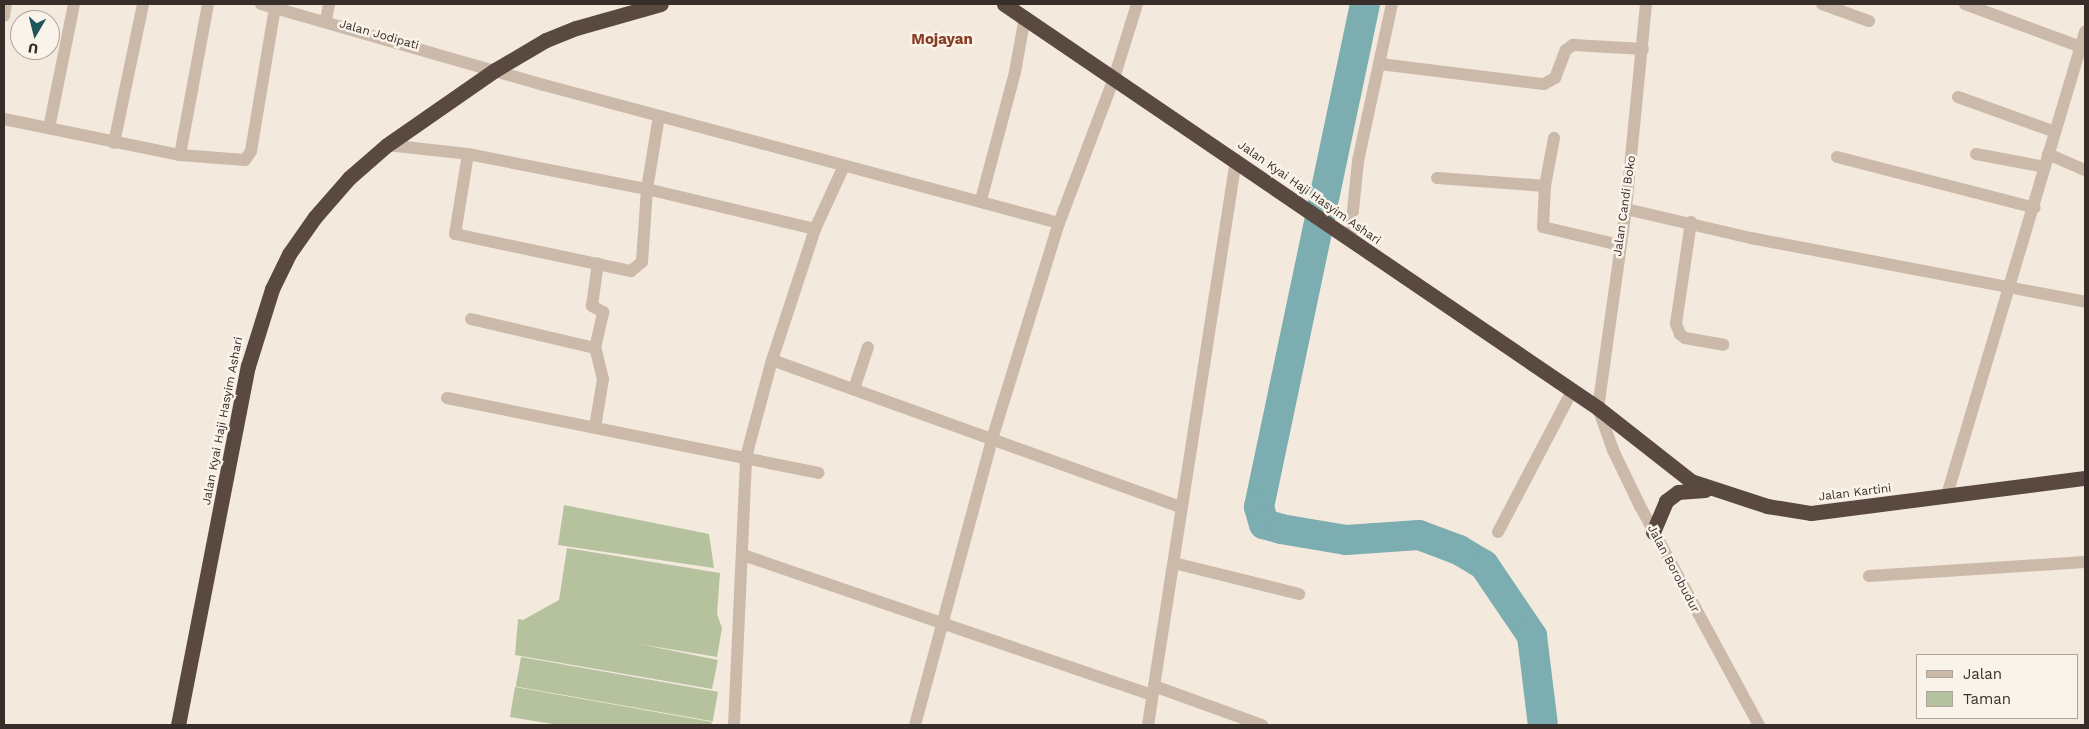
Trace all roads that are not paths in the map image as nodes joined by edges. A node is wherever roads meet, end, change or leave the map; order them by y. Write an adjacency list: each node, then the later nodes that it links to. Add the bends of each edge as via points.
1 (6, 4): 15 (street)
2 (74, 4): 28 (street)
3 (143, 4): 31 (street)
4 (208, 4): 36 (street)
5 (261, 4): 14 (street, Jalan Jodipati)
6 (329, 4): 17 (street)
7 (661, 4): 23 (highway, Jalan Kyai Haji Hasyim Ashari, via 576,28 546,40)
8 (1004, 4): 16 (highway, Jalan Kyai Haji Hasyim Ashari)
9 (1138, 4): 24 (street)
10 (1392, 4): 22 (street)
11 (1644, 4): 21 (street, Jalan Candi Boko)
12 (1822, 4): 18 (street)
13 (1965, 4): 20 (street)
14 (275, 8): 17 (street, Jalan Jodipati); 36 (street, via 248,158 233,162)
15 (4, 16)
16 (1025, 17): 24 (highway, Jalan Kyai Haji Hasyim Ashari); 45 (street, via 1016,72)
17 (326, 20): 23 (street, Jalan Jodipati)
18 (1869, 21)
19 (2085, 31): 20 (street)
20 (2080, 47): 29 (street)
21 (1643, 49): 22 (street, via 1573,45 1566,50 1555,78 1544,84); 47 (street, Jalan Candi Boko)
22 (1380, 64): 51 (street, via 1358,161)
23 (495, 70): 26 (street, Jalan Jodipati); 32 (highway, Jalan Kyai Haji Hasyim Ashari)
24 (1114, 78): 38 (highway, Jalan Kyai Haji Hasyim Ashari); 49 (street)
25 (1958, 97): 29 (street)
26 (659, 116): 39 (street, Jalan Jodipati); 44 (street)
27 (4, 119): 28 (street)
28 (49, 128): 31 (street)
29 (2055, 132): 35 (street)
30 (1554, 138): 43 (street)
31 (114, 143): 36 (street)
32 (387, 144): 33 (street); 82 (highway, Jalan Kyai Haji Hasyim Ashari, via 349,178 315,217 289,254 272,289 255,339 241,397)
33 (468, 154): 44 (street); 53 (street, via 455,234)
34 (1976, 154): 40 (street)
35 (2048, 154): 40 (street); 41 (street)
36 (180, 155)
37 (1837, 157): 46 (street)
38 (1236, 160): 51 (highway, Jalan Kyai Haji Hasyim Ashari); 72 (street)
39 (844, 166): 45 (street, Jalan Jodipati); 50 (street)
40 (2045, 167): 46 (street)
41 (2085, 170)
42 (1438, 178): 43 (street)
43 (1545, 186): 52 (street, via 1543,227)
44 (647, 189): 50 (street); 53 (street, via 640,266 631,271)
45 (981, 200): 49 (street, Jalan Jodipati)
46 (2035, 208): 54 (street)
47 (1626, 209): 48 (street); 52 (street, Jalan Candi Boko)
48 (1691, 222): 54 (street, via 1752,238); 57 (street, via 1676,324 1685,338)
49 (1059, 223): 66 (street)
50 (815, 229): 60 (street)
51 (1350, 240): 62 (highway, Jalan Kyai Haji Hasyim Ashari)
52 (1620, 245): 64 (street, Jalan Candi Boko)
53 (598, 263): 59 (street, via 592,306 603,312 603,316)
54 (2011, 287): 55 (street); 71 (street)
55 (2085, 302)
56 (471, 319): 59 (street)
57 (1723, 345)
58 (868, 347): 61 (street)
59 (595, 348): 65 (street, via 602,379)
60 (772, 360): 61 (street); 67 (street)
61 (854, 389): 66 (street)
62 (1572, 391): 64 (highway, Jalan Kyai Haji Hasyim Ashari); 73 (street)
63 (447, 398): 65 (street)
64 (1598, 408): 70 (highway, Jalan Kartini, via 1691,481); 74 (street, Jalan Borobudur, via 1613,450)
65 (595, 427): 67 (street)
66 (992, 439): 72 (street); 80 (street)
67 (746, 457): 68 (street); 75 (street)
68 (819, 473)
69 (2085, 478): 71 (highway, Jalan Kartini)
70 (1726, 495): 71 (highway, Jalan Kartini, via 1810,513); 74 (highway, via 1697,489 1678,492 1666,501)
71 (1947, 495)
72 (1180, 507): 77 (street)
73 (1498, 532)
74 (1653, 532): 87 (street, Jalan Borobudur)
75 (743, 555): 80 (street); 83 (street)
76 (2085, 562): 78 (street)
77 (1174, 563): 79 (street); 81 (street)
78 (1869, 576)
79 (1299, 594)
80 (941, 622): 81 (street); 84 (street)
81 (1153, 691): 85 (street); 86 (street)
82 (178, 725)
83 (734, 725)
84 (915, 725)
85 (1148, 725)
86 (1262, 725)
87 (1760, 725)

